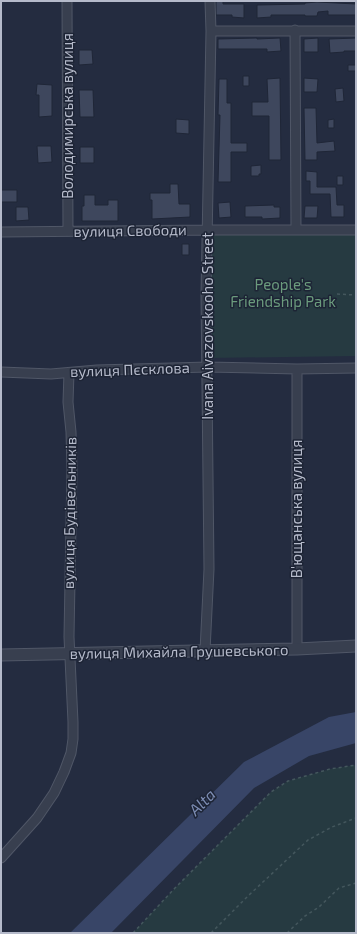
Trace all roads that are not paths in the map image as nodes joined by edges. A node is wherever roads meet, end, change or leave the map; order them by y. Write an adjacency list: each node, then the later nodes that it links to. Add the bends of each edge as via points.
1 (67, 1): 9 (street, Володимирська вулиця)
2 (210, 1): 4 (street, Ivana Aivazovskooho Street)
3 (295, 30): 4 (street); 5 (street); 7 (street)
4 (211, 31): 6 (street, Ivana Aivazovskooho Street)
5 (356, 31)
6 (208, 230): 7 (street, вулиця Свободи); 9 (street, вулиця Свободи); 11 (street, Ivana Aivazovskooho Street)
7 (296, 230): 8 (street, вулиця Свободи)
8 (356, 230)
9 (68, 231): 10 (street, вулиця Свободи)
10 (1, 232)
11 (208, 367): 13 (street, вулиця Пєсклова); 15 (street, вулиця Пєсклова); 18 (street, Ivana Aivazovskooho Street, via 209,569)
12 (356, 368): 13 (street, вулиця Пєсклова)
13 (297, 369): 17 (street, В'ющанська вулиця)
14 (1, 372): 15 (street, вулиця Пєсклова)
15 (69, 373): 19 (street, вулиця Будівельників, via 68,402 72,441)
16 (356, 646): 17 (street, вулиця Михайла Грушевського)
17 (297, 649): 18 (street, вулиця Михайла Грушевського)
18 (205, 651): 19 (street, вулиця Михайла Грушевського)
19 (69, 654): 20 (street, вулиця Михайла Грушевського); 21 (street, вулиця Будівельників, via 73,739 64,772 54,793 37,818)
20 (1, 655)
21 (1, 858)

